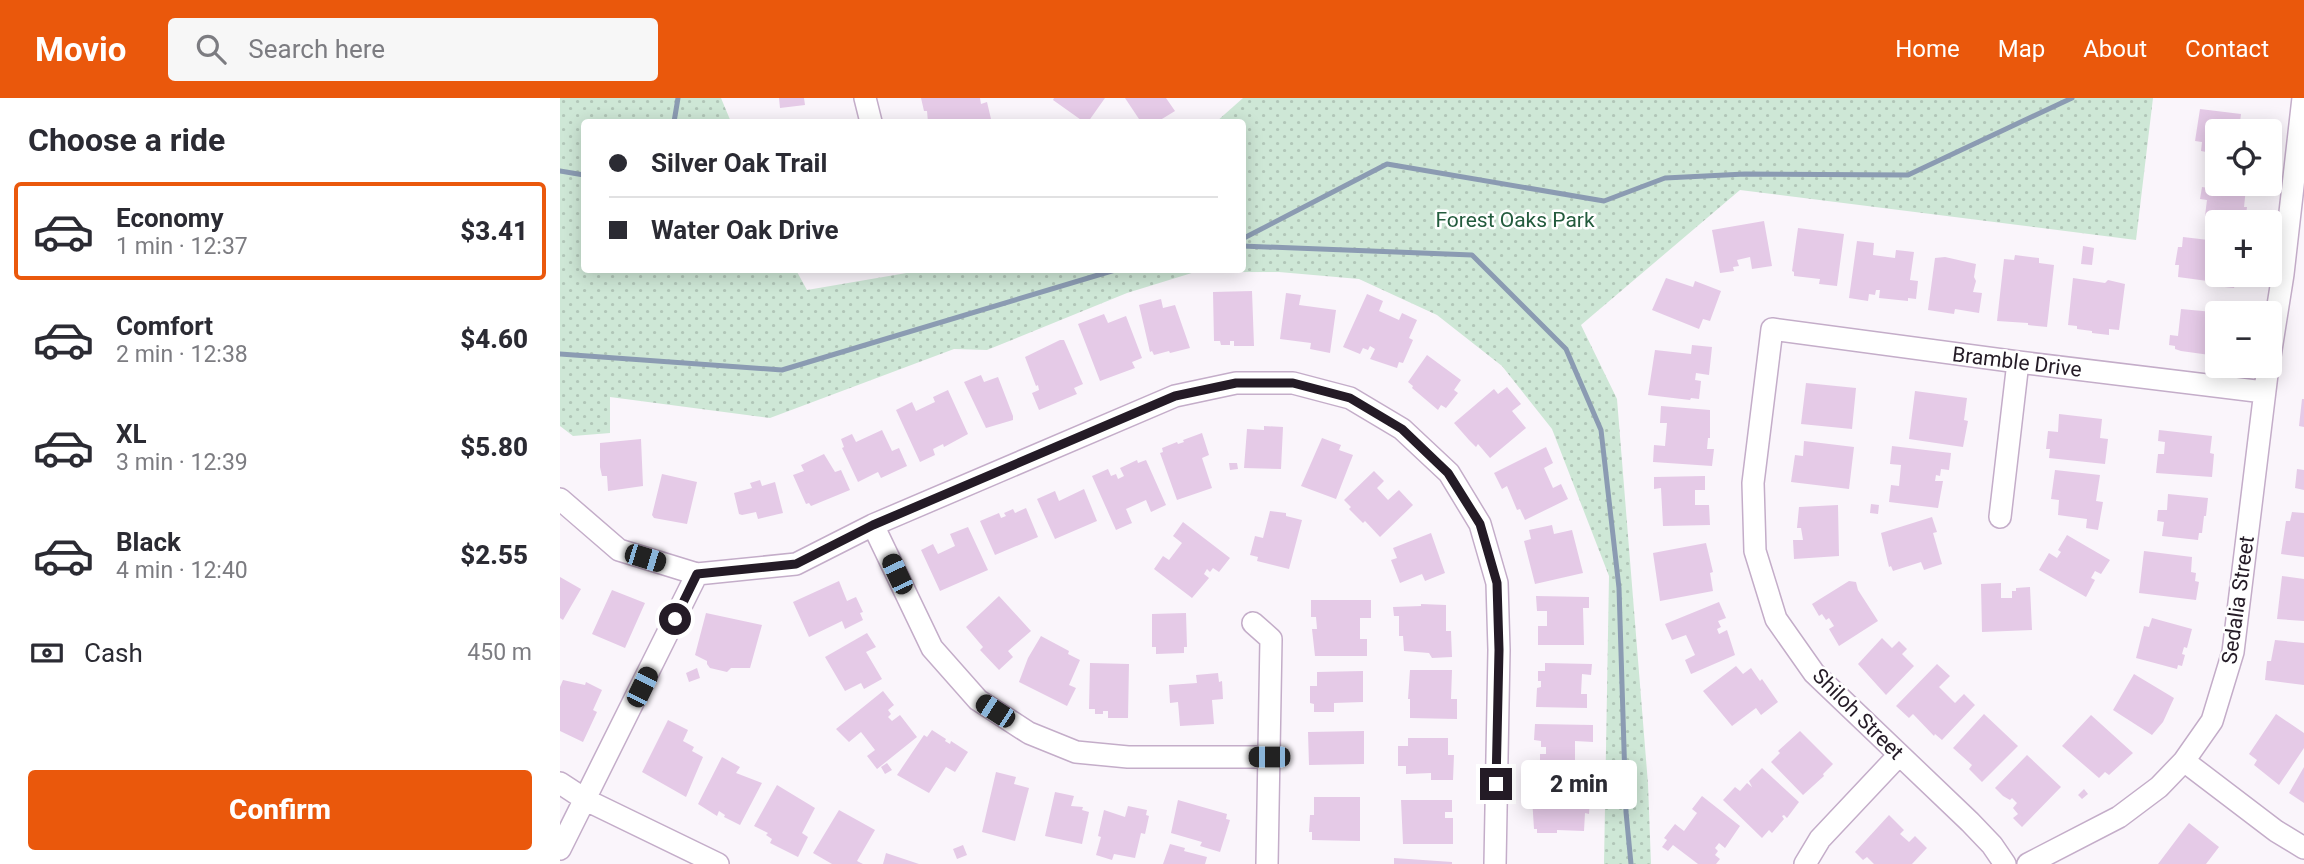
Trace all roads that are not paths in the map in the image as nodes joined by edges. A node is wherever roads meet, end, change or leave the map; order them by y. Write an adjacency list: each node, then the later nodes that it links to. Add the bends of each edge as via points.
1 (865, 98): 3 (street)
2 (2303, 98): 4 (street)
3 (870, 119)
4 (2294, 276): 5 (street)
5 (2282, 316)
6 (1772, 329): 7 (street, Bramble Drive); 15 (street, Shiloh Street, via 1753,482 1755,551 1776,619 1814,673)
7 (2018, 362): 9 (street, Bramble Drive); 11 (street)
8 (2266, 378): 9 (street, Sedalia Street)
9 (2264, 391): 17 (street, Sedalia Street, via 2233,652 2212,721)
10 (560, 499): 13 (street, via 619,550)
11 (2000, 517)
12 (873, 525): 13 (street, via 796,564); 16 (street, via 932,648 978,700 1029,733 1076,752 1128,757); 24 (street, via 1175,396 1236,383 1293,383 1350,398 1402,429 1448,473 1480,524 1497,583)
13 (697, 574): 19 (street)
14 (1254, 622): 16 (street, via 1270,639)
15 (1899, 755): 25 (street, via 1821,839); 26 (street, Shiloh Street, via 1992,845)
16 (1269, 757): 23 (street)
17 (2184, 761): 20 (street); 27 (street, Sedalia Street, via 2119,817)
18 (560, 783): 19 (street)
19 (586, 800): 21 (street); 22 (street)
20 (2304, 848)
21 (560, 849)
22 (718, 864)
23 (1267, 864)
24 (1494, 864)
25 (1805, 864)
26 (2005, 864)
27 (2028, 864)

